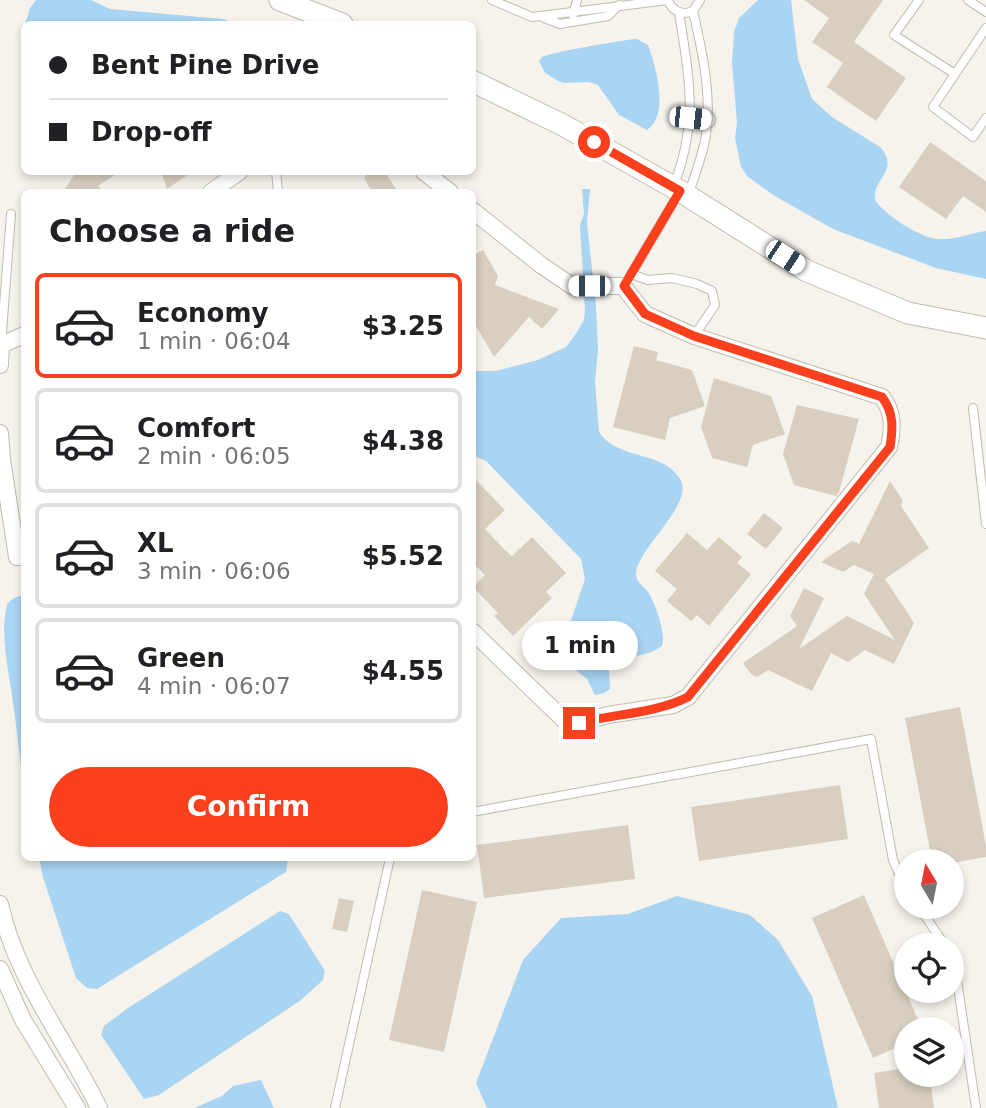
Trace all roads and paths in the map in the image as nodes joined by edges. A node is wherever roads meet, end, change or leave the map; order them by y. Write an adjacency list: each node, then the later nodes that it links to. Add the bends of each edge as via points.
1 (280, 0): 13 (street)
2 (492, 0): 12 (lane, via 560,24)
3 (577, 0): 12 (lane)
4 (668, 0): 8 (lane); 10 (lane)
5 (699, 0): 9 (lane)
6 (919, 0): 16 (lane, via 894,35)
7 (968, 0): 11 (lane)
8 (613, 4): 12 (lane, via 608,16)
9 (693, 10): 10 (lane); 19 (lane, via 705,65)
10 (679, 12): 19 (lane, via 691,102)
11 (986, 12)
12 (574, 17)
13 (307, 18): 14 (street)
14 (324, 21)
15 (986, 28): 16 (lane)
16 (955, 75): 18 (lane, via 933,107 973,137)
17 (476, 83): 24 (street, via 563,125)
18 (986, 118)
19 (698, 119): 24 (lane, via 683,160); 24 (lane, via 700,157)
20 (236, 175): 22 (street)
21 (428, 175): 23 (street)
22 (215, 189)
23 (446, 189)
24 (680, 191): 27 (lane); 28 (street, via 807,271 908,313)
25 (476, 213): 27 (street, via 572,286 606,286)
26 (11, 214): 31 (lane)
27 (627, 280): 30 (street, via 645,314); 30 (lane, via 672,278 712,292 715,305)
28 (986, 328)
29 (21, 336): 31 (street)
30 (694, 336): 37 (street, via 882,397 892,416 890,447 688,697 673,705 579,723 564,720)
31 (1, 345): 32 (street)
32 (0, 365)
33 (973, 408): 35 (lane)
34 (0, 433): 36 (street, via 17,557)
35 (986, 519)
36 (21, 556)
37 (476, 635)
38 (476, 811): 40 (lane, via 871,739)
39 (389, 861): 46 (lane)
40 (894, 862)
41 (0, 904): 45 (street, via 39,1004)
42 (0, 969): 44 (street, via 23,1020)
43 (960, 1003): 47 (lane)
44 (77, 1108)
45 (99, 1108)
46 (335, 1108)
47 (976, 1108)

